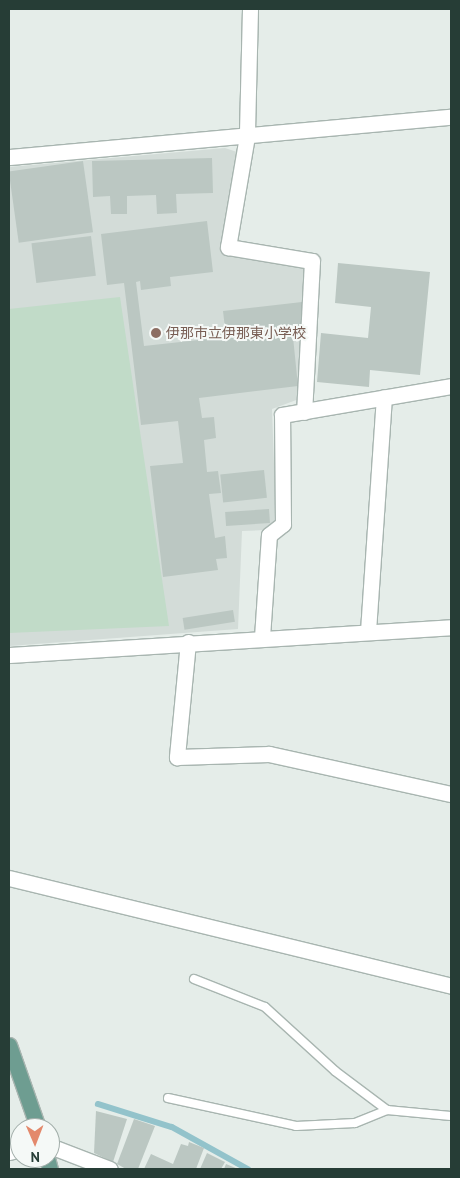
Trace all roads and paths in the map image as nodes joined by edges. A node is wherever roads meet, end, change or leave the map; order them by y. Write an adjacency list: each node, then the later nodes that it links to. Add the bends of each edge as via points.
1 (250, 9): 3 (street)
2 (451, 117): 3 (street)
3 (247, 136): 4 (street); 7 (street, via 228,247 312,261)
4 (9, 158)
5 (451, 386): 6 (street)
6 (384, 398): 7 (street); 9 (street)
7 (304, 412): 10 (street, via 282,415 282,524 269,535)
8 (451, 627): 9 (street)
9 (368, 631): 10 (street)
10 (262, 637): 11 (street)
11 (188, 642): 12 (street); 13 (street, via 177,757 269,754)
12 (9, 655)
13 (451, 794)
14 (9, 878): 16 (street)
15 (194, 979): 19 (lane, via 265,1007 335,1071)
16 (451, 986)
17 (9, 1045): 21 (main road)
18 (168, 1098): 19 (lane, via 296,1126 356,1123)
19 (387, 1110): 20 (lane)
20 (451, 1116)
21 (35, 1118)
22 (60, 1150): 23 (street)
23 (110, 1169)

